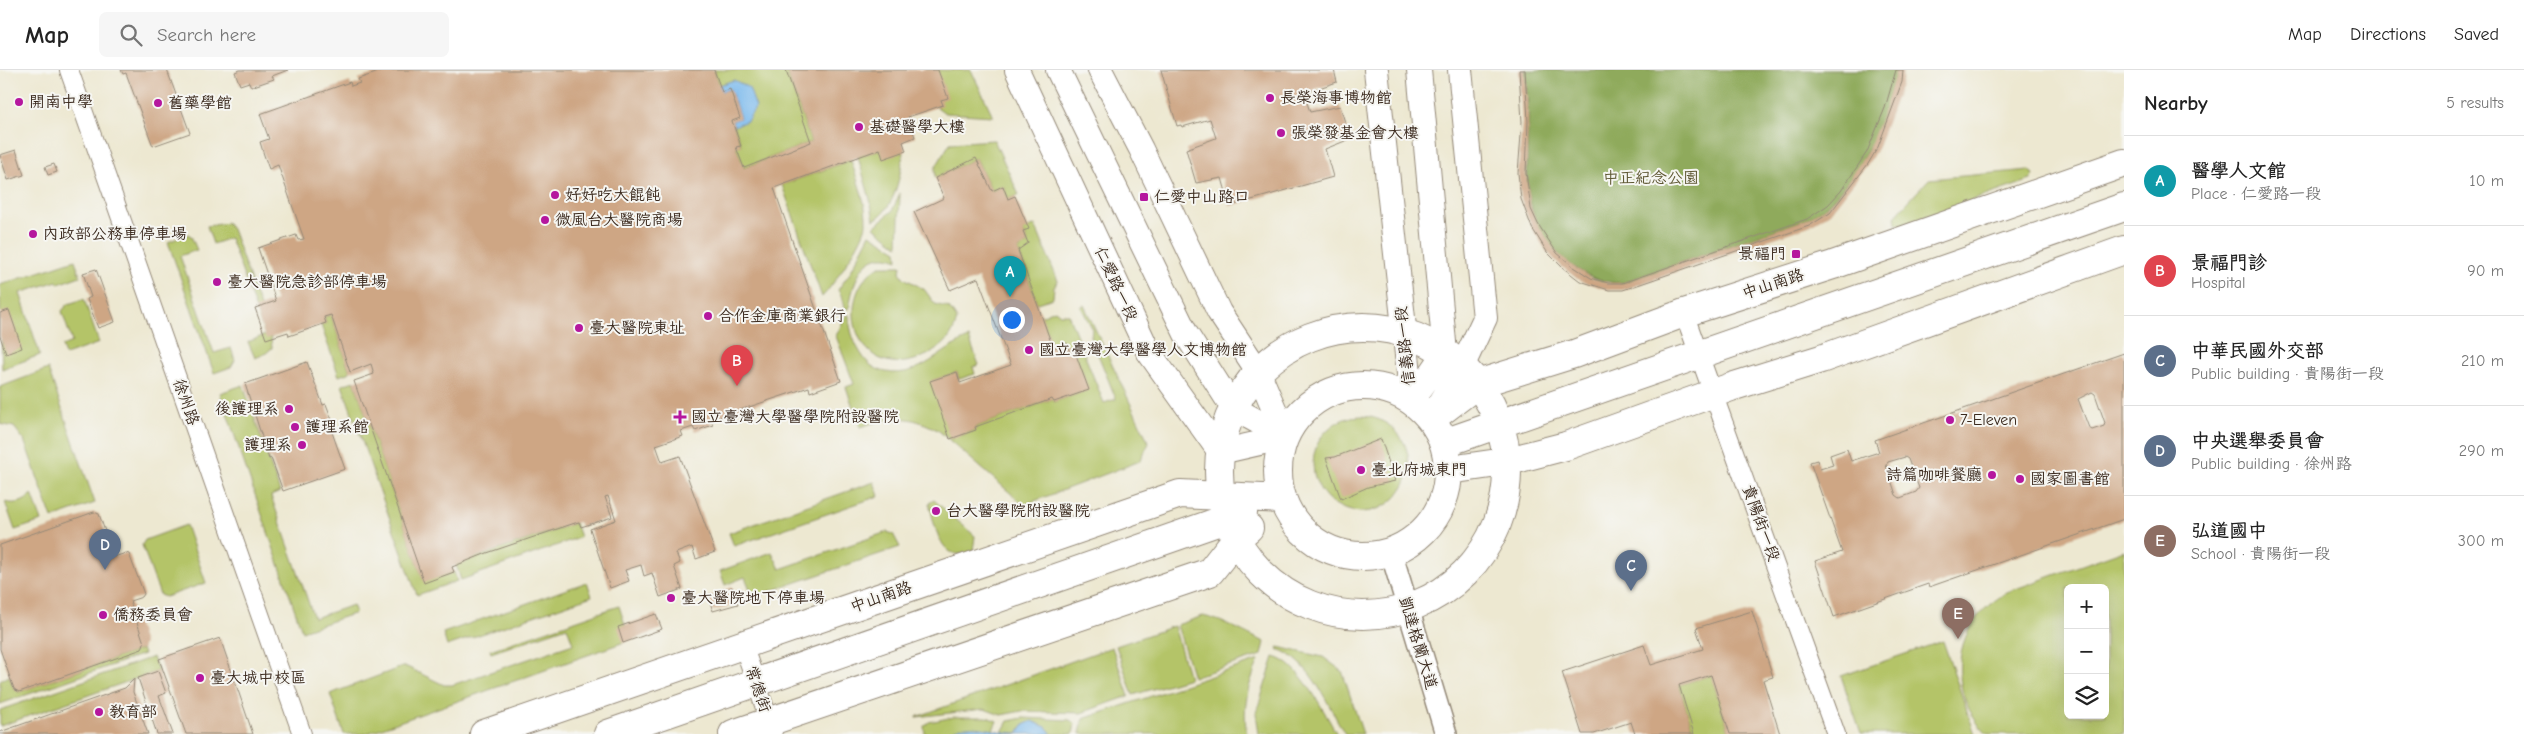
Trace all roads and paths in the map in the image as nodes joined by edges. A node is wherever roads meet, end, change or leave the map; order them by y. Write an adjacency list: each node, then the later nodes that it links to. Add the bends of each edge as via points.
1 (69, 70): 33 (street, 徐州路)
2 (1017, 70): 23 (main road, 仁愛路一段, via 1148,351)
3 (1058, 70): 18 (main road, via 1183,328)
4 (1100, 70): 15 (main road, via 1219,312)
5 (1376, 70): 12 (main road, 信義路一段)
6 (1419, 70): 14 (main road)
7 (1460, 70): 14 (main road, 信義路一段, via 1485,318)
8 (2124, 163): 11 (main road, 中山南路)
9 (2124, 207): 13 (main road)
10 (2124, 250): 16 (main road)
11 (1684, 313): 13 (street, 貴陽街一段); 14 (main road, 中山南路, via 1574,354)
12 (1404, 333): 14 (main road); 15 (main road, via 1359,327 1315,335 1294,344); 17 (main road, 信義路一段)
13 (1700, 356): 16 (street, 貴陽街一段); 20 (main road)
14 (1461, 368): 17 (main road, 信義路一段); 19 (main road, 中山南路); 20 (main road)
15 (1258, 371): 18 (main road); 21 (main road)
16 (1714, 394): 24 (main road, via 1566,446); 38 (street, 貴陽街一段)
17 (1412, 401): 19 (main road); 21 (main road, via 1374,386 1334,390 1301,412)
18 (1233, 408): 21 (main road); 23 (main road)
19 (1431, 419): 22 (main road)
20 (1499, 424): 22 (main road); 24 (main road)
21 (1286, 437): 23 (main road); 26 (main road, via 1279,454 1277,473)
22 (1444, 443): 25 (main road)
23 (1220, 452): 27 (main road, via 1219,474)
24 (1505, 462): 25 (main road); 29 (main road, via 1506,491 1501,513 1482,554 1450,586 1432,599)
25 (1449, 470): 28 (main road, via 1445,496 1433,520 1415,540)
26 (1282, 499): 27 (main road, 中山南路); 28 (main road, via 1304,533 1326,548 1358,557)
27 (1228, 518): 29 (main road, via 1264,576 1301,601 1344,614 1367,616); 30 (main road, 中山南路, via 1180,494); 31 (main road, 中山南路); 32 (main road, via 1210,572)
28 (1391, 552): 29 (street, 凱達格蘭大道)
29 (1408, 609): 37 (street, 凱達格蘭大道)
30 (743, 645): 31 (street, 常德街); 34 (main road, 中山南路)
31 (756, 682): 32 (street, 常德街); 35 (main road, 中山南路)
32 (772, 728): 36 (main road)
33 (302, 734)
34 (484, 734)
35 (608, 734)
36 (733, 734)
37 (1446, 734)
38 (1836, 734)

